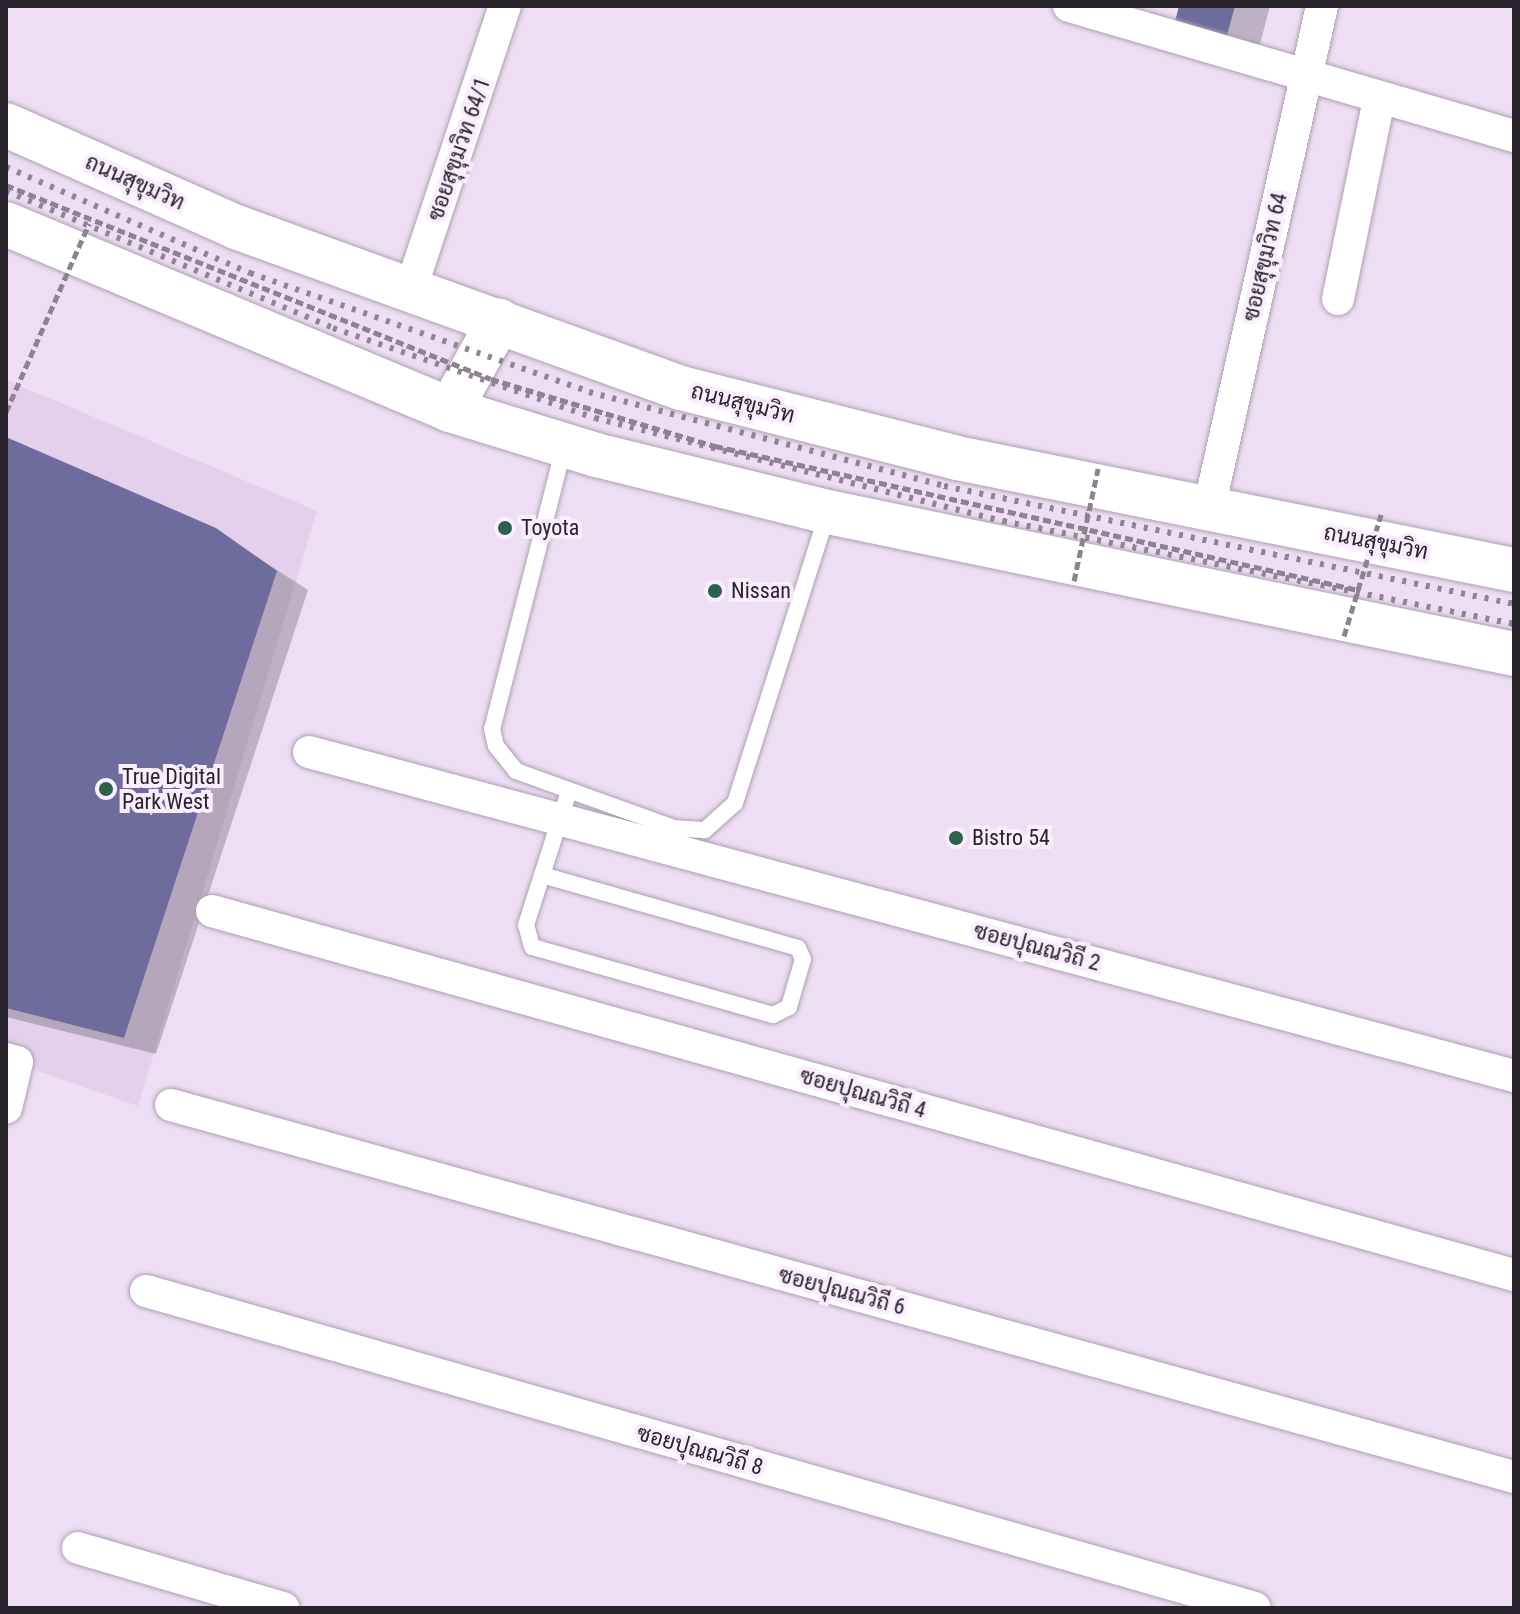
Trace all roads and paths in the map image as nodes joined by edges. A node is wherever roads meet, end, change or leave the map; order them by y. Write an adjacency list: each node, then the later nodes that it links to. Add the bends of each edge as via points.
1 (505, 6): 11 (street, ซอยสุขุมวิท 64/1)
2 (1069, 6): 4 (street)
3 (1322, 6): 4 (street, ซอยสุขุมวิท 64)
4 (1304, 80): 5 (street); 18 (street, ซอยสุขุมวิท 64)
5 (1379, 100): 7 (street); 12 (street)
6 (6, 125): 11 (main road, ถนนสุขุมวิท, via 236,227)
7 (1514, 136)
8 (6, 185): 10 (path, bridge)
9 (6, 224): 14 (main road)
10 (89, 224): 15 (path, bridge); 21 (path, bridge, via 491,379 744,453)
11 (410, 291): 13 (main road, ถนนสุขุมวิท)
12 (1338, 299)
13 (499, 321): 14 (main road); 18 (main road, ถนนสุขุมวิท, via 681,388 957,458)
14 (450, 410): 16 (main road)
15 (6, 412)
16 (565, 445): 19 (main road); 28 (lane, via 492,729 503,760)
17 (1098, 469): 21 (path, bridge)
18 (1209, 508): 22 (main road, ถนนสุขุมวิท)
19 (828, 512): 26 (main road); 28 (lane, via 735,803 723,818 705,830 674,828)
20 (1381, 515): 24 (path, bridge)
21 (1084, 531): 23 (path, bridge); 24 (path, bridge)
22 (1514, 570)
23 (1074, 581)
24 (1358, 590): 25 (path, bridge)
25 (1344, 636)
26 (1514, 654)
27 (309, 752): 28 (street, ซอยปุณณวิถี 2)
28 (564, 805): 29 (lane); 32 (street, ซอยปุณณวิถี 2)
29 (542, 875): 29 (lane, via 798,948 803,959 789,1007 773,1015 532,947 526,925)
30 (212, 911): 35 (street, ซอยปุณณวิถี 4)
31 (6, 1059): 34 (street, via 17,1062)
32 (1514, 1076)
33 (171, 1105): 37 (street, ซอยปุณณวิถี 6)
34 (6, 1108)
35 (1514, 1275)
36 (146, 1291): 40 (street, ซอยปุณณวิถี 8)
37 (1514, 1477)
38 (78, 1548): 39 (street)
39 (283, 1608)
40 (1255, 1608)

